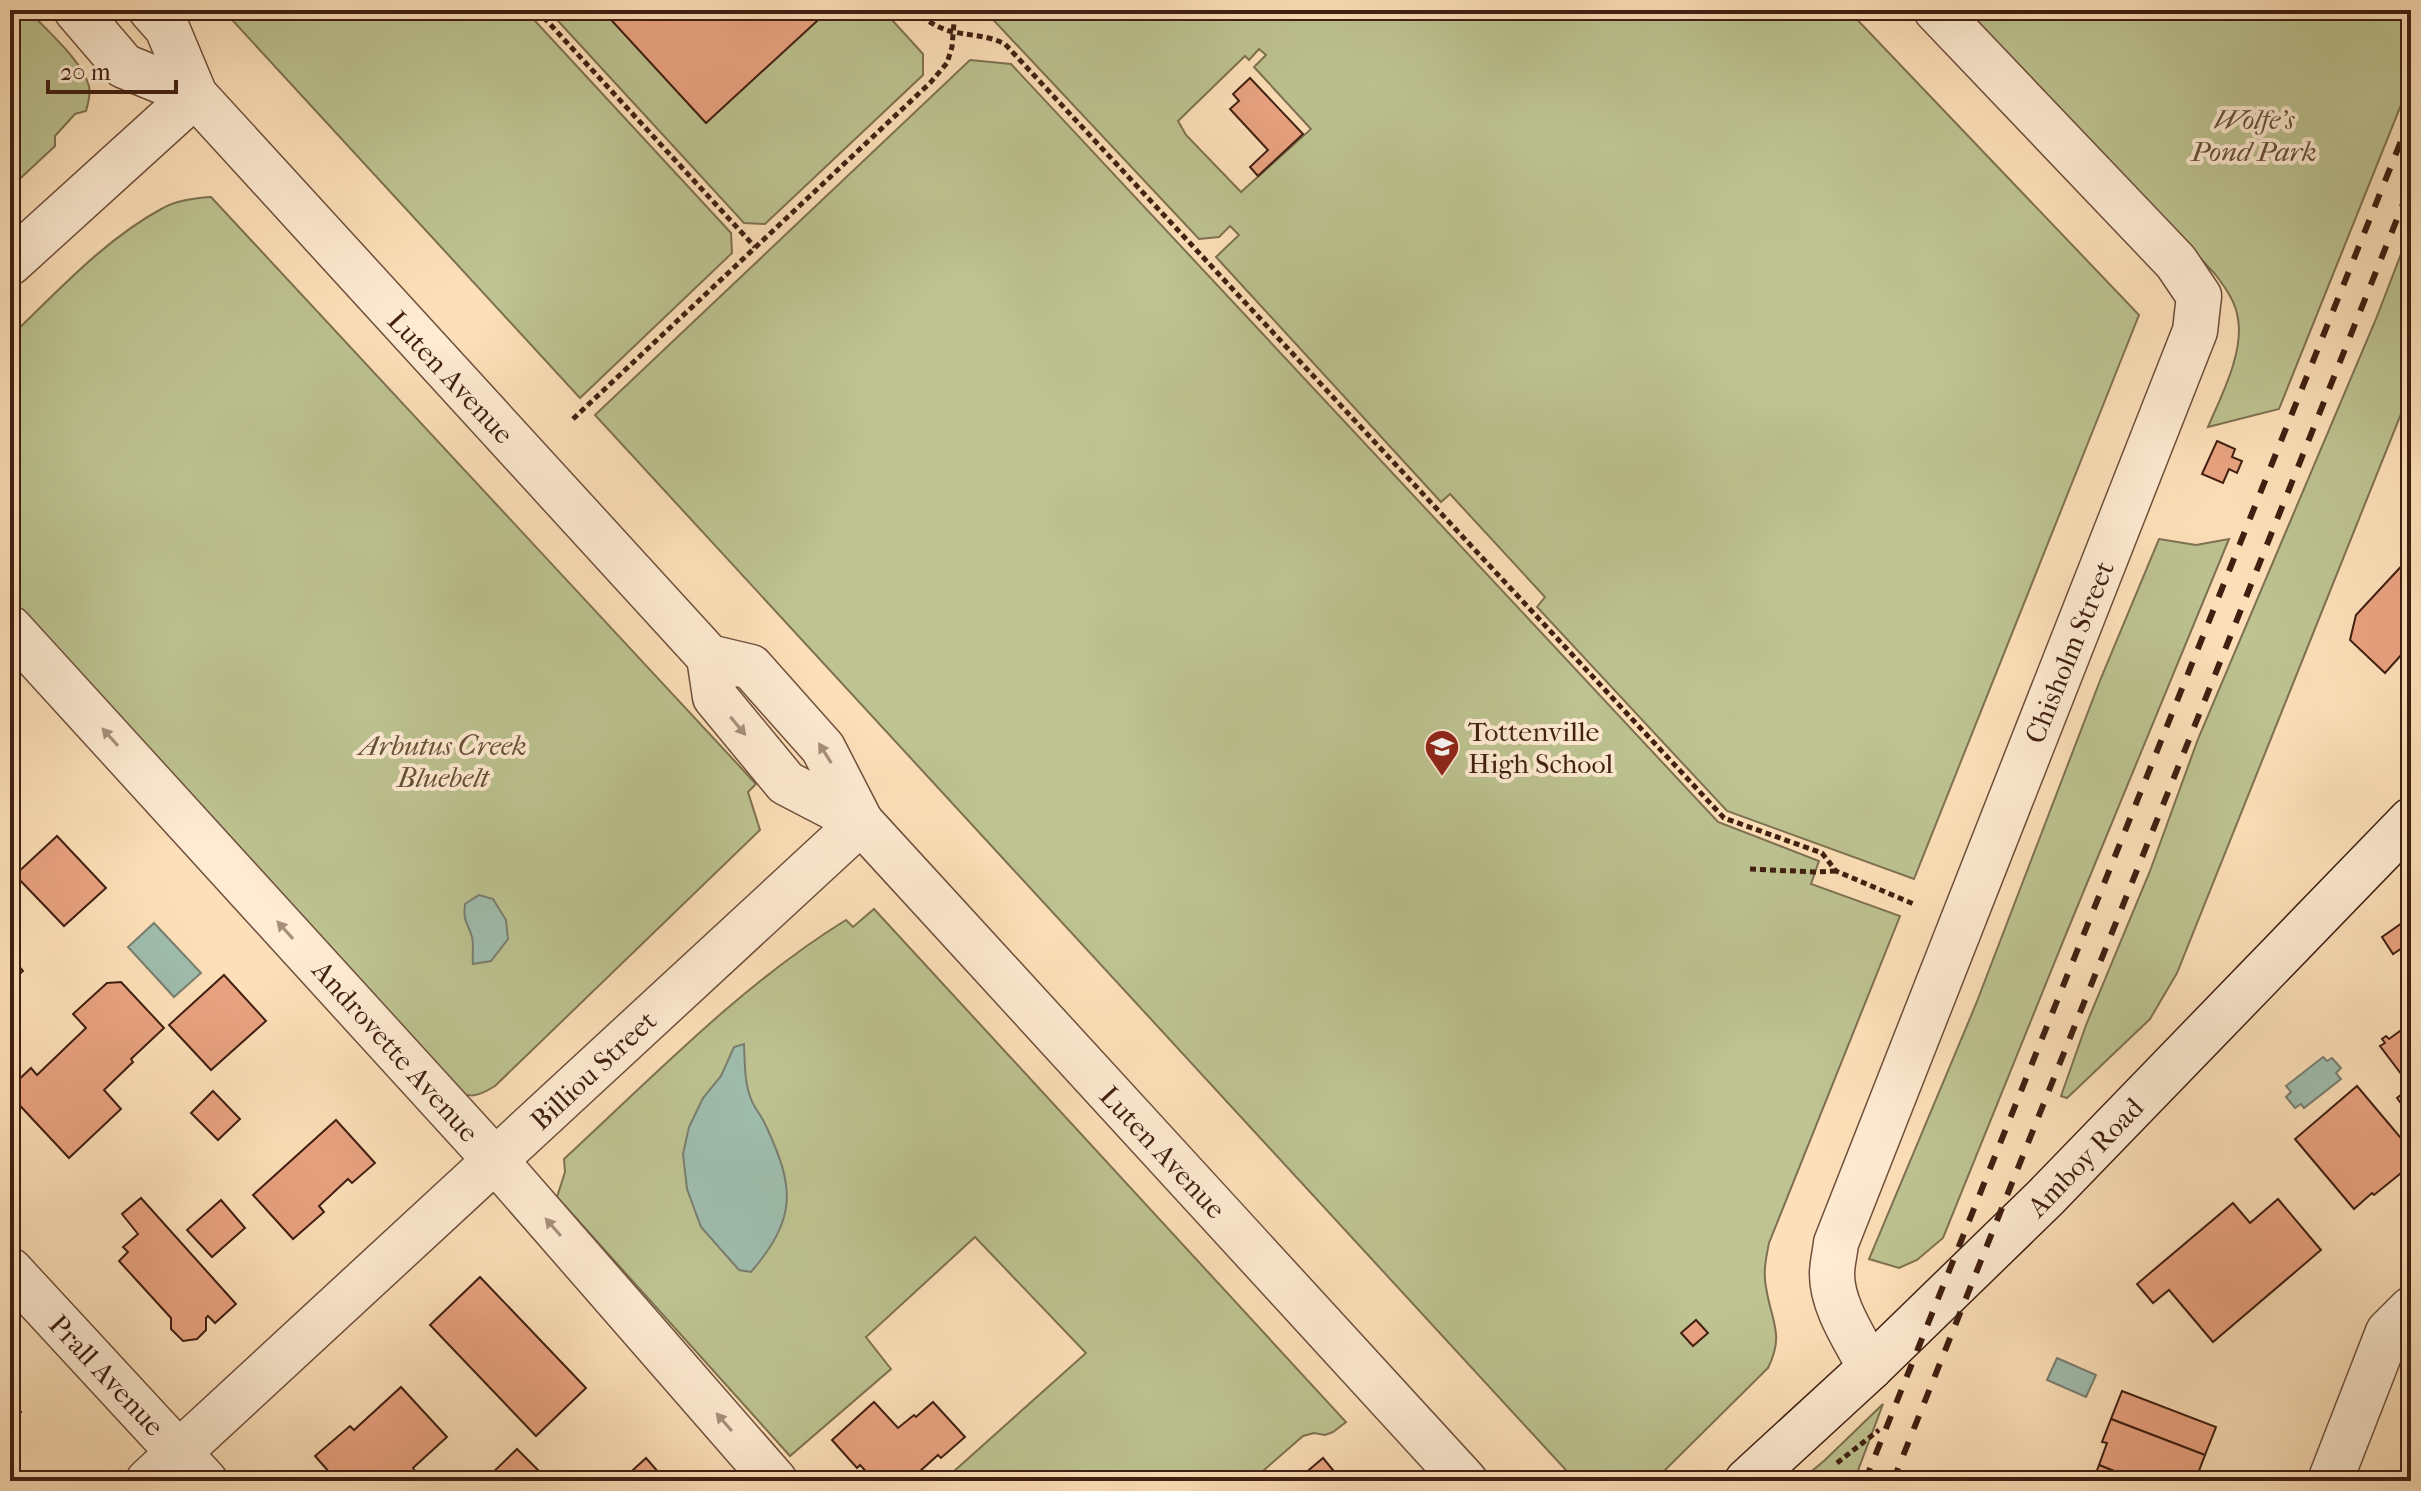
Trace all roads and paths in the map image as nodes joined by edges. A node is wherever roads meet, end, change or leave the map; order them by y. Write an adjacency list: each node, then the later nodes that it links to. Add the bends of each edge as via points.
1 (76, 10): 8 (street, Luten Avenue, via 124,66)
2 (151, 10): 8 (street, Luten Avenue, via 167,28)
3 (537, 10): 9 (path)
4 (913, 10): 7 (path)
5 (955, 10): 7 (path)
6 (1936, 10): 21 (street, Chisholm Street, via 2176,262 2199,296 2195,331 1836,1243 1836,1296)
7 (952, 32): 9 (path, via 947,63 930,83); 16 (path, via 1005,44 1724,818 1822,853)
8 (195, 95): 10 (street); 14 (street, Luten Avenue, via 709,657 715,697 786,783)
9 (755, 247): 11 (path)
10 (10, 263)
11 (573, 419)
12 (10, 628): 18 (street, Androvette Avenue, one-way to 12)
13 (2411, 820): 21 (street, Amboy Road, via 2046,1197)
14 (861, 822): 18 (street, Billiou Street); 26 (street, Luten Avenue)
15 (1750, 869): 16 (path)
16 (1836, 871): 17 (path)
17 (1916, 905)
18 (495, 1160): 24 (street, Billiou Street); 25 (street, Androvette Avenue, one-way to 18)
19 (10, 1270): 24 (street, Prall Avenue)
20 (2411, 1309): 28 (street, via 2388,1332)
21 (1870, 1368): 27 (street, Amboy Road)
22 (1879, 1430): 23 (path)
23 (1836, 1464)
24 (177, 1472)
25 (775, 1481)
26 (1465, 1481)
27 (1747, 1481)
28 (2330, 1481)

